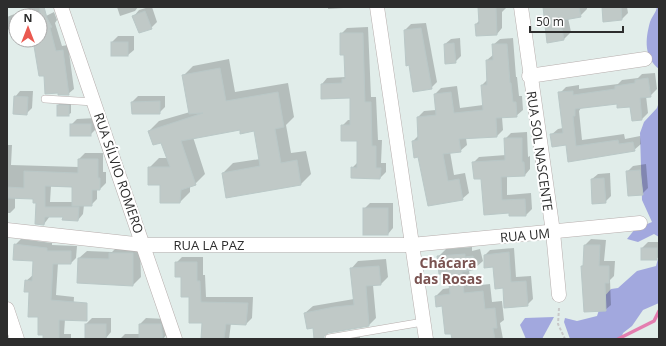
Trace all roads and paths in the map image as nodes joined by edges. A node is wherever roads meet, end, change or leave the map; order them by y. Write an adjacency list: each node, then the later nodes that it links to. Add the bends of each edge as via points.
1 (61, 7): 7 (street, RUA SÍLVIO ROMERO)
2 (378, 7): 12 (street)
3 (521, 7): 5 (street, RUA SOL NASCENTE)
4 (645, 59): 5 (street)
5 (529, 76): 10 (street, RUA SOL NASCENTE)
6 (45, 99): 7 (lane)
7 (94, 102): 11 (street, RUA SÍLVIO ROMERO)
8 (640, 223): 10 (street, RUA UM)
9 (7, 230): 11 (street, RUA LA PAZ)
10 (552, 232): 12 (street, RUA UM); 13 (street, RUA SOL NASCENTE)
11 (144, 245): 12 (street, RUA LA PAZ); 18 (street, RUA SÍLVIO ROMERO)
12 (411, 246): 15 (street)
13 (559, 294): 20 (path, via 558,324)
14 (7, 309): 17 (street)
15 (423, 322): 16 (lane); 19 (street)
16 (329, 338)
17 (17, 339)
18 (176, 339)
19 (426, 339)
20 (566, 339)

